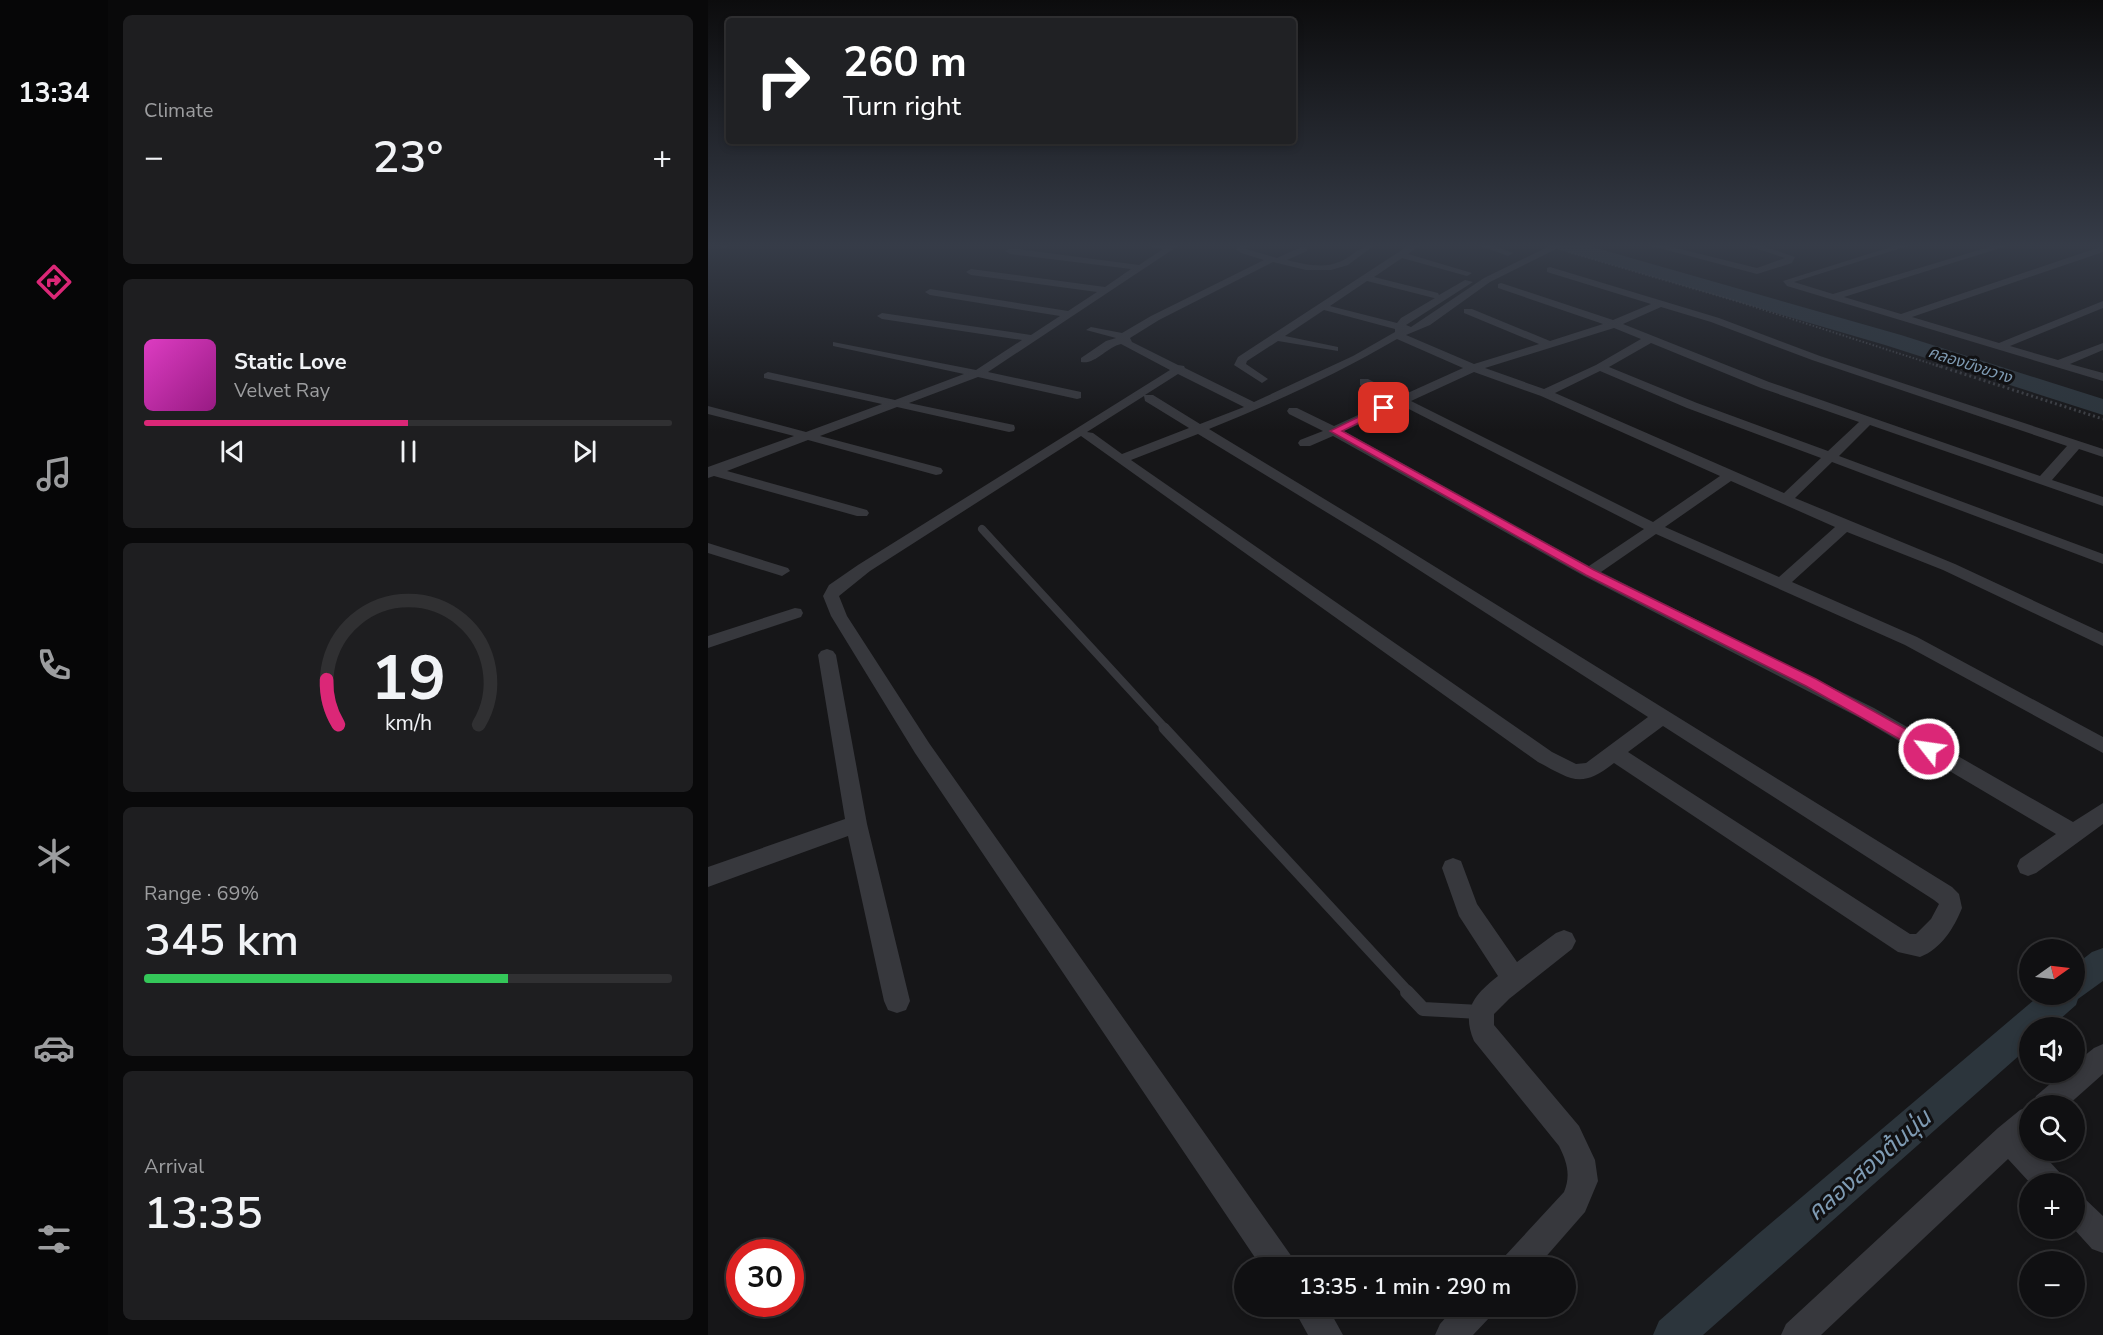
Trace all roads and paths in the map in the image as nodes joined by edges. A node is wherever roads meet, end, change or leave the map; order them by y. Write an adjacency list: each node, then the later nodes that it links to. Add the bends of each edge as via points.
1 (1021, 306): 16 (street)
2 (1082, 306): 16 (street)
3 (1179, 306): 25 (street)
4 (1424, 306): 22 (street, via 1405,320)
5 (1450, 306): 22 (street, via 1413,330)
6 (1561, 306): 20 (street)
7 (1654, 306): 20 (street)
8 (1670, 306): 58 (street)
9 (1753, 306): 50 (path)
10 (1865, 306): 18 (street)
11 (1933, 306): 18 (street)
12 (1964, 306): 19 (street)
13 (2097, 306): 29 (street)
14 (1323, 307): 22 (street); 23 (street)
15 (1468, 312): 28 (street)
16 (1070, 314): 24 (street)
17 (882, 316): 24 (street)
18 (1901, 317): 19 (street)
19 (1920, 322): 29 (street)
20 (1614, 324): 26 (street); 28 (street)
21 (1091, 330): 25 (street)
22 (1399, 332): 36 (street); 47 (street, via 1357,358)
23 (1276, 337): 31 (street); 40 (street, via 1240,364)
24 (1032, 338): 37 (street)
25 (1124, 339): 32 (street); 35 (street)
26 (1649, 339): 34 (street); 51 (street)
27 (837, 344): 37 (street)
28 (1546, 344): 36 (street)
29 (2000, 346): 33 (street)
30 (2103, 346): 33 (street)
31 (1334, 349)
32 (1085, 360)
33 (2060, 364): 39 (street)
34 (1600, 367): 42 (street); 60 (street)
35 (1180, 368): 47 (street); 99 (street, via 864,568 831,596 839,616 922,748)
36 (1473, 368): 42 (street); 45 (street)
37 (979, 373): 43 (street); 46 (street)
38 (768, 376): 46 (street)
39 (2103, 377)
40 (1262, 379)
41 (1364, 382): 45 (street)
42 (1545, 393): 64 (street)
43 (1077, 395)
44 (1149, 398): 53 (street)
45 (1401, 400): 54 (street); 70 (street)
46 (898, 404): 52 (street); 55 (street)
47 (1254, 407): 53 (street)
48 (708, 410): 55 (street)
49 (1293, 411): 54 (street)
50 (2103, 419)
51 (1867, 421): 60 (street); 65 (street)
52 (1009, 428)
53 (1199, 428): 61 (street); 81 (street)
54 (1334, 431): 57 (street); 75 (street)
55 (807, 436): 62 (street); 63 (street)
56 (1088, 436): 61 (street)
57 (1305, 443)
58 (2076, 444): 59 (street); 65 (street)
59 (2103, 453)
60 (1831, 456): 66 (street); 73 (street)
61 (1122, 459): 83 (street, via 1545,757 1574,772 1582,772)
62 (936, 471)
63 (710, 472): 68 (street)
64 (1730, 475): 66 (street); 70 (street)
65 (2044, 480): 67 (street)
66 (1785, 500): 69 (street)
67 (2103, 502)
68 (862, 513)
69 (1845, 526): 76 (street); 78 (street, via 1949,567)
70 (1652, 528): 75 (street); 76 (street)
71 (982, 529): 93 (lane, via 1423,1009)
72 (708, 548): 74 (street)
73 (2103, 559)
74 (782, 571)
75 (1590, 573): 86 (street, via 1867,713)
76 (1781, 583): 82 (street, via 1911,641)
77 (795, 613): 79 (street)
78 (2103, 640)
79 (708, 642)
80 (827, 655): 85 (street)
81 (1663, 716): 83 (street); 83 (street, via 1938,890 1948,897 1951,910 1920,946 1906,944)
82 (2103, 746)
83 (1614, 753)
84 (2103, 812): 86 (street)
85 (856, 824): 89 (street); 92 (street)
86 (2074, 833): 87 (street)
87 (2028, 866)
88 (1453, 868): 91 (street, via 1467,909)
89 (708, 877)
90 (1564, 941): 91 (street)
91 (1514, 979): 93 (street)
92 (897, 1001)
93 (1480, 1012): 100 (street, via 1483,1032 1569,1136 1581,1160 1583,1181 1575,1202)
94 (2103, 1058): 95 (street)
95 (2059, 1095)
96 (2019, 1129): 105 (street)
97 (2085, 1219): 98 (street)
98 (2103, 1238)
99 (1273, 1257)
100 (1525, 1257)
101 (1316, 1317): 103 (street)
102 (1468, 1317): 104 (street)
103 (1328, 1335)
104 (1451, 1335)
105 (1797, 1335)

